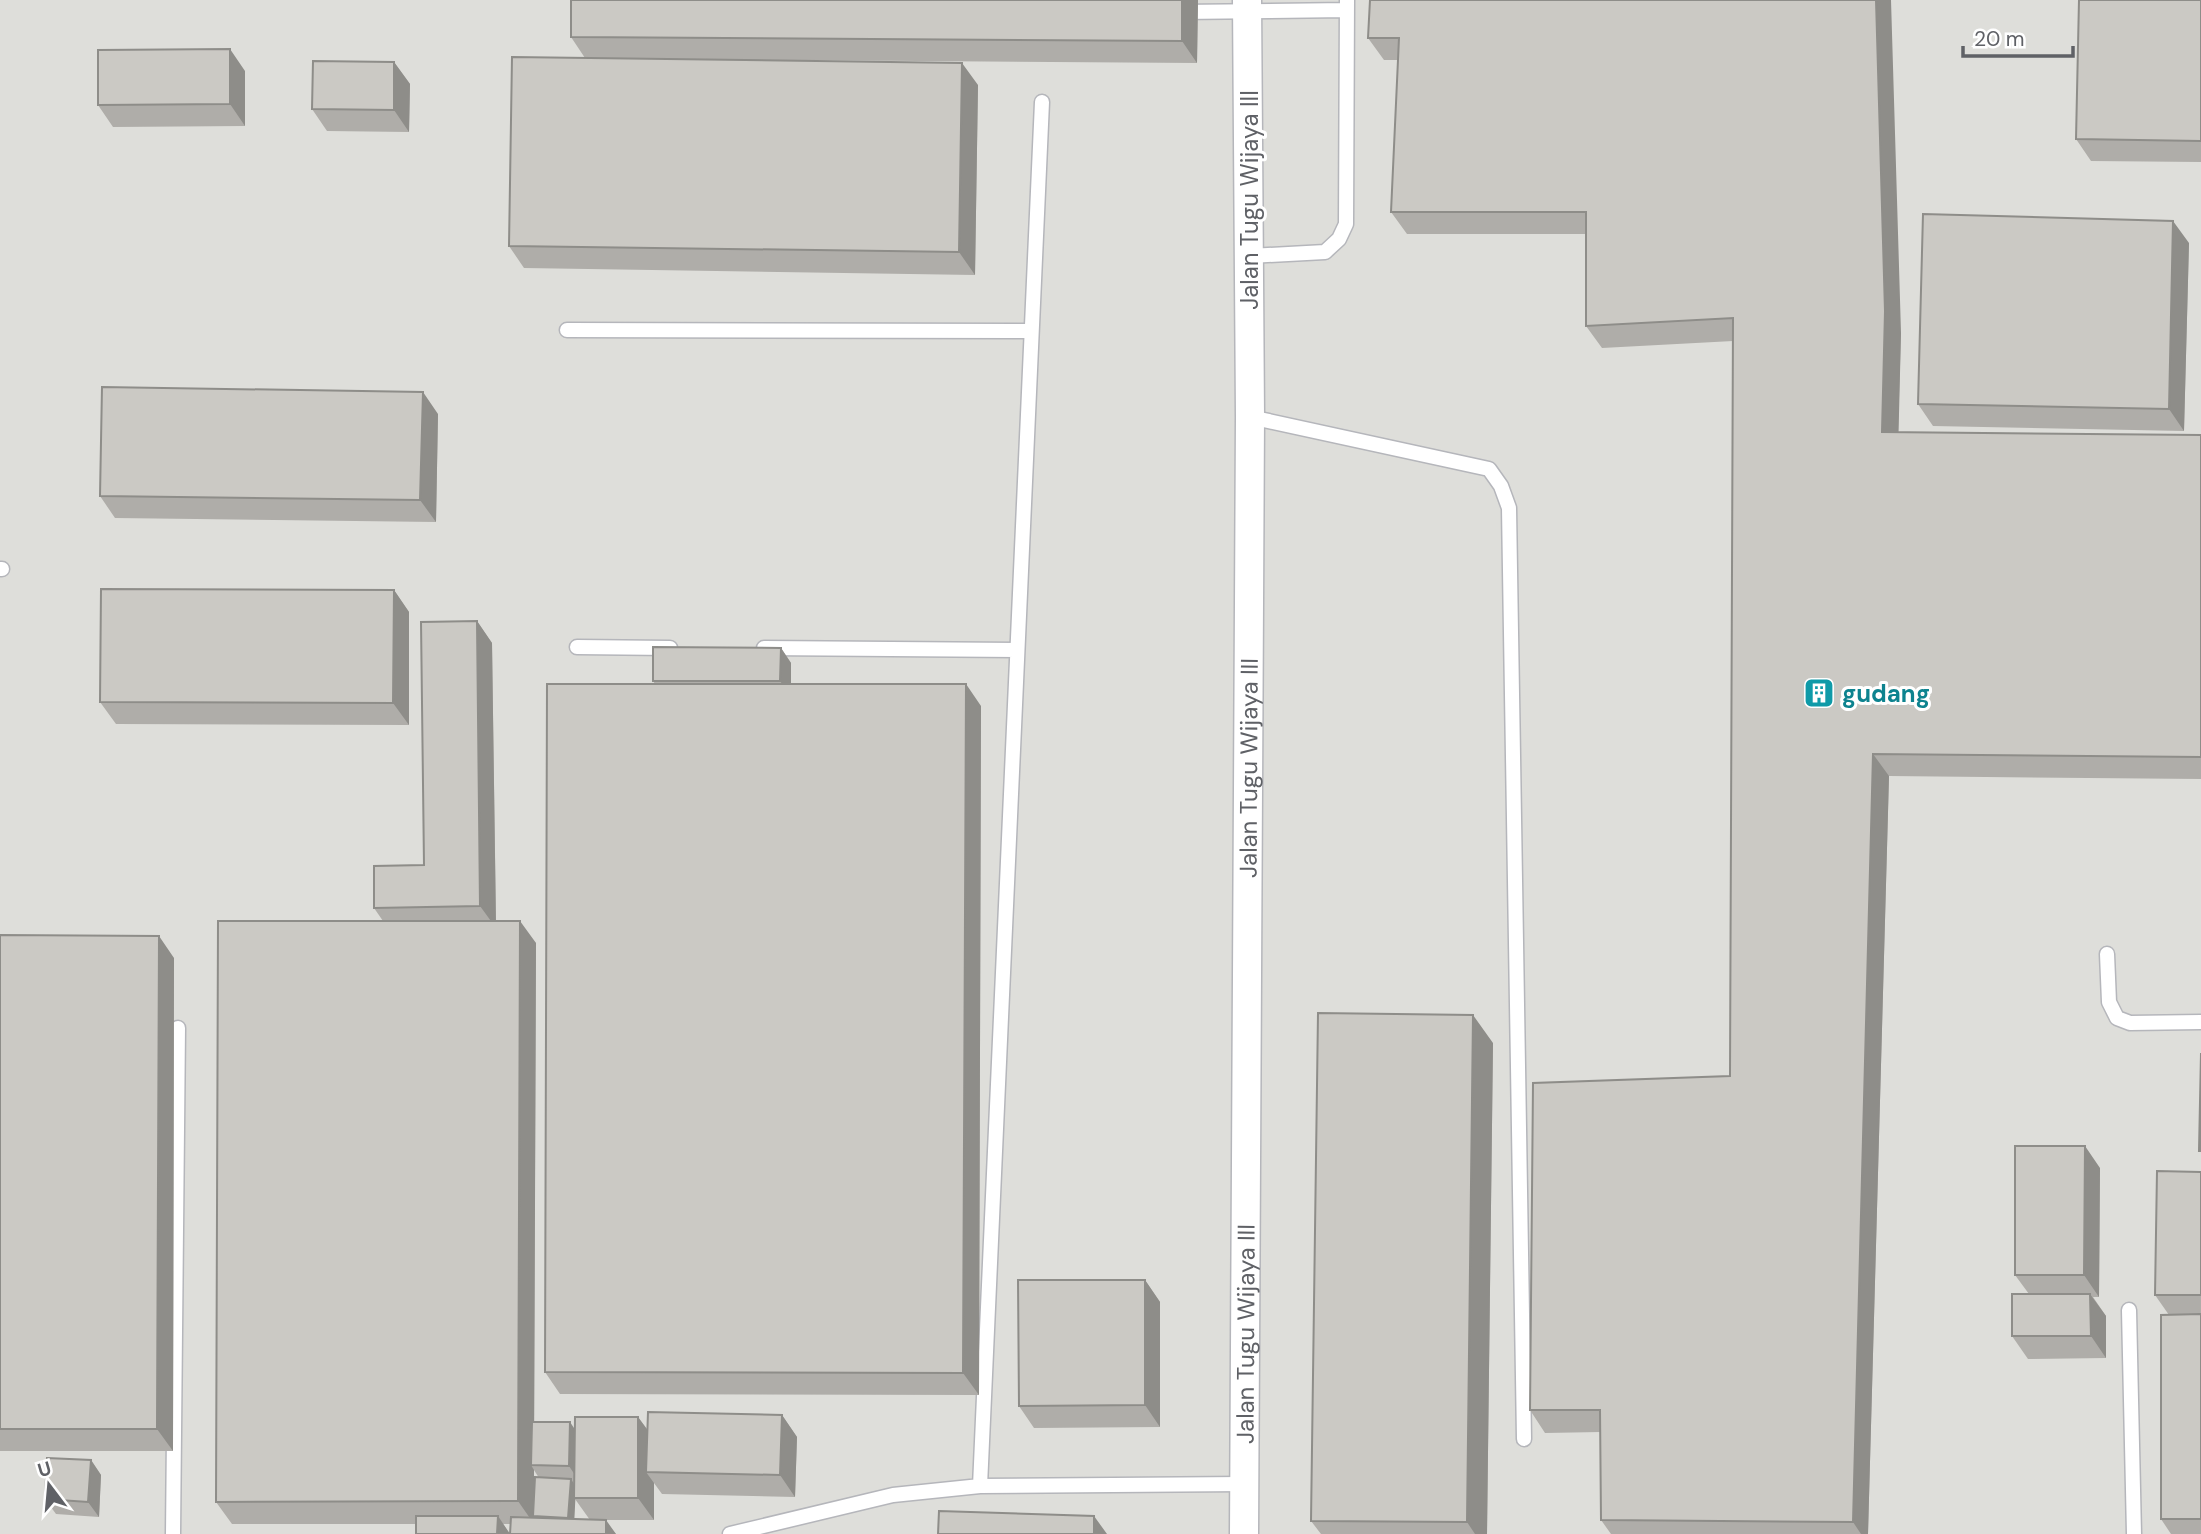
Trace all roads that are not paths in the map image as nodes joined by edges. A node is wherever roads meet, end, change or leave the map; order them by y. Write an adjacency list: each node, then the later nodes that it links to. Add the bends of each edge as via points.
1 (1169, 0): 3 (lane, via 1169,12)
2 (1347, 5): 3 (lane); 5 (lane, via 1346,224 1325,252)
3 (1247, 6): 5 (street, Jalan Tugu Wijaya III)
4 (1042, 102): 7 (lane)
5 (1250, 256): 8 (street, Jalan Tugu Wijaya III)
6 (567, 330): 7 (lane)
7 (1031, 331): 12 (lane)
8 (1250, 417): 17 (lane, via 1489,469 1508,508); 18 (street, Jalan Tugu Wijaya III)
9 (577, 647): 10 (lane)
10 (687, 648)
11 (756, 648): 12 (lane)
12 (1017, 650): 19 (lane)
13 (2107, 954): 14 (lane, via 2109,1002 2118,1018 2130,1023)
14 (2201, 1022)
15 (178, 1028): 20 (lane)
16 (2129, 1310): 23 (lane)
17 (1524, 1439)
18 (1244, 1484): 19 (lane); 22 (street, Jalan Tugu Wijaya III)
19 (980, 1486): 21 (lane, via 893,1496)
20 (173, 1534)
21 (730, 1534)
22 (1244, 1534)
23 (2134, 1534)

